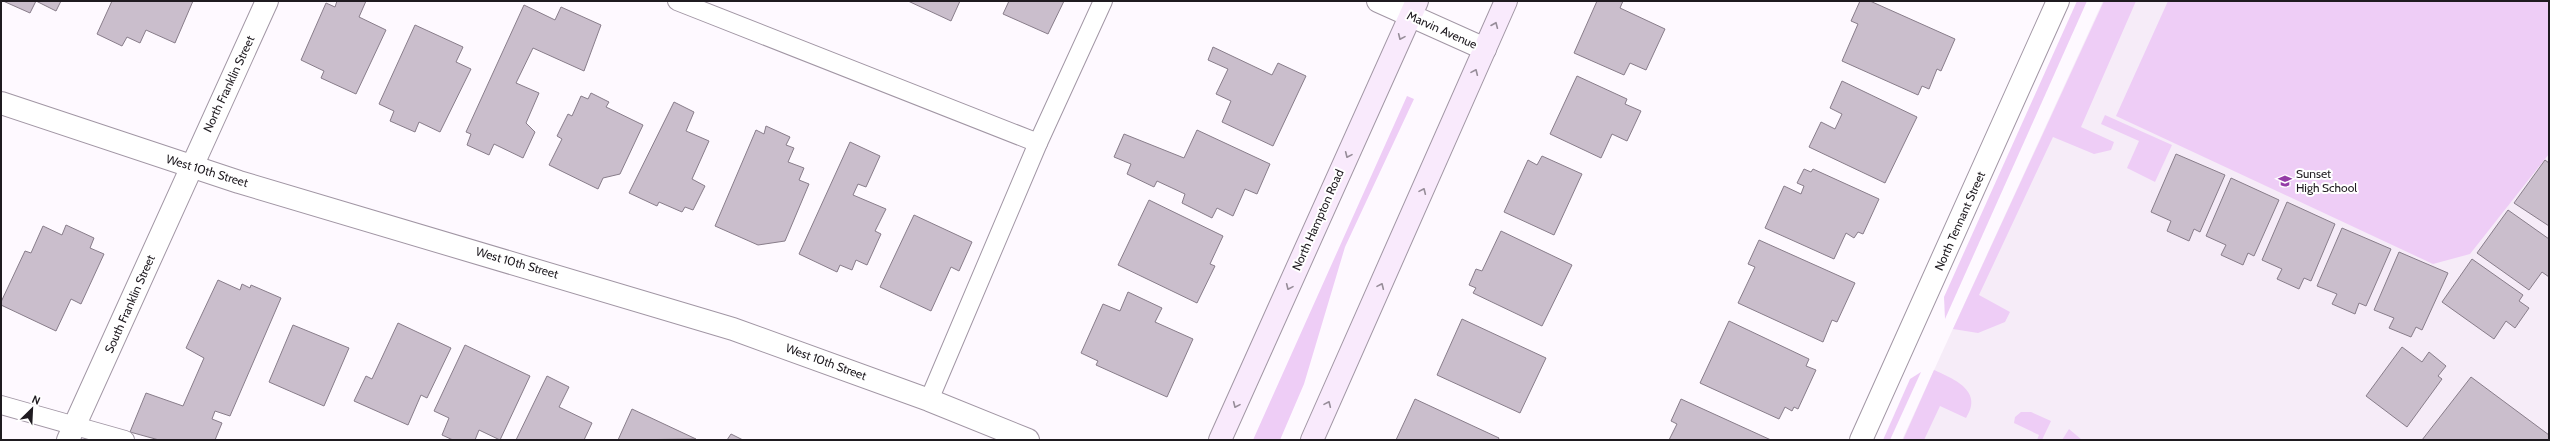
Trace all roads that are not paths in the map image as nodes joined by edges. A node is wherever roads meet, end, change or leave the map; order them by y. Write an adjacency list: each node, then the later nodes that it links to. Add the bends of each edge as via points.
1 (267, 1): 11 (street, North Franklin Street)
2 (677, 1): 10 (lane)
3 (1103, 1): 10 (lane)
4 (1378, 1): 7 (street, Marvin Avenue)
5 (1506, 1): 8 (main road, one-way to 5)
6 (2058, 1): 19 (street, North Tennant Street)
7 (1413, 8): 8 (street, Marvin Avenue); 17 (main road, North Hampton Road, one-way to 17)
8 (1485, 49): 18 (main road, one-way to 8)
9 (1, 103): 11 (street, West 10th Street)
10 (1038, 143): 12 (lane)
11 (191, 167): 12 (street, West 10th Street, via 734,329); 14 (street, South Franklin Street)
12 (929, 400): 16 (street, West 10th Street)
13 (1, 405): 14 (lane)
14 (71, 433): 15 (lane)
15 (125, 440)
16 (1028, 440)
17 (1220, 440)
18 (1312, 440)
19 (1861, 440)

